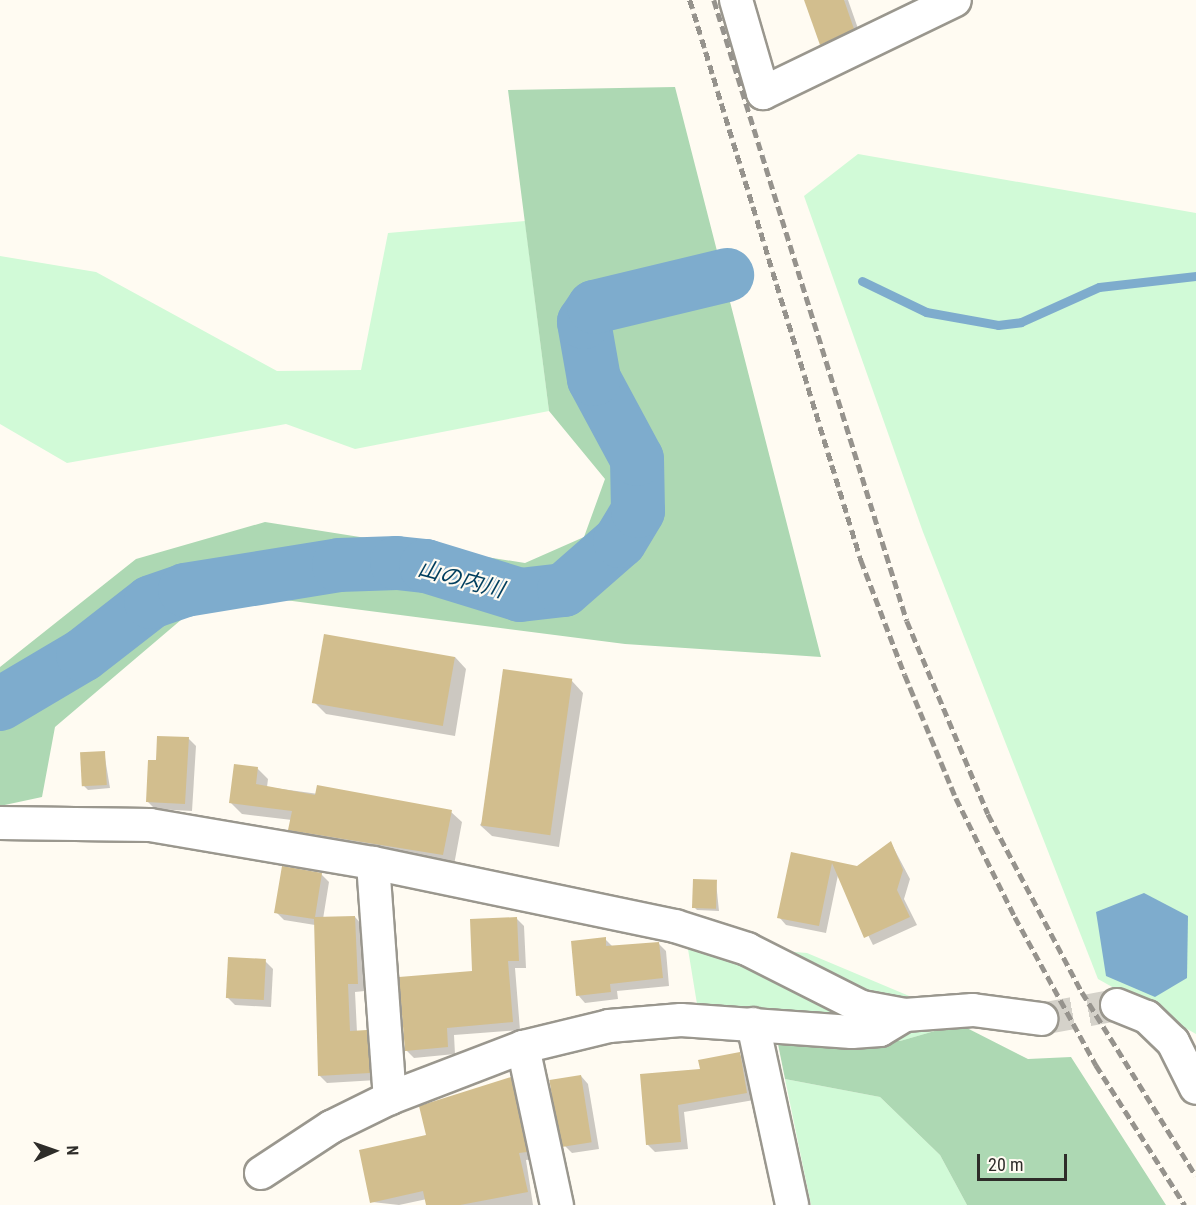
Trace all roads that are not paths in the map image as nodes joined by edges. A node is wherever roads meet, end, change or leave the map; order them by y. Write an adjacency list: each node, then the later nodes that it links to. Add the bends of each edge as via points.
1 (736, 0): 2 (street, via 763,93)
2 (955, 0)
3 (0, 823): 4 (street, via 150,825)
4 (373, 863): 6 (street, via 675,926 747,949 862,1007); 11 (street)
5 (1117, 1005): 10 (street, via 1147,1017 1173,1042)
6 (905, 1015): 7 (street, via 973,1010); 8 (street, via 880,1030 852,1032)
7 (1041, 1018)
8 (753, 1024): 9 (street, via 681,1020 609,1026); 14 (street)
9 (523, 1047): 11 (street); 13 (street)
10 (1196, 1088)
11 (390, 1098): 12 (street, via 304,1142)
12 (261, 1173)
13 (557, 1205)
14 (792, 1205)

